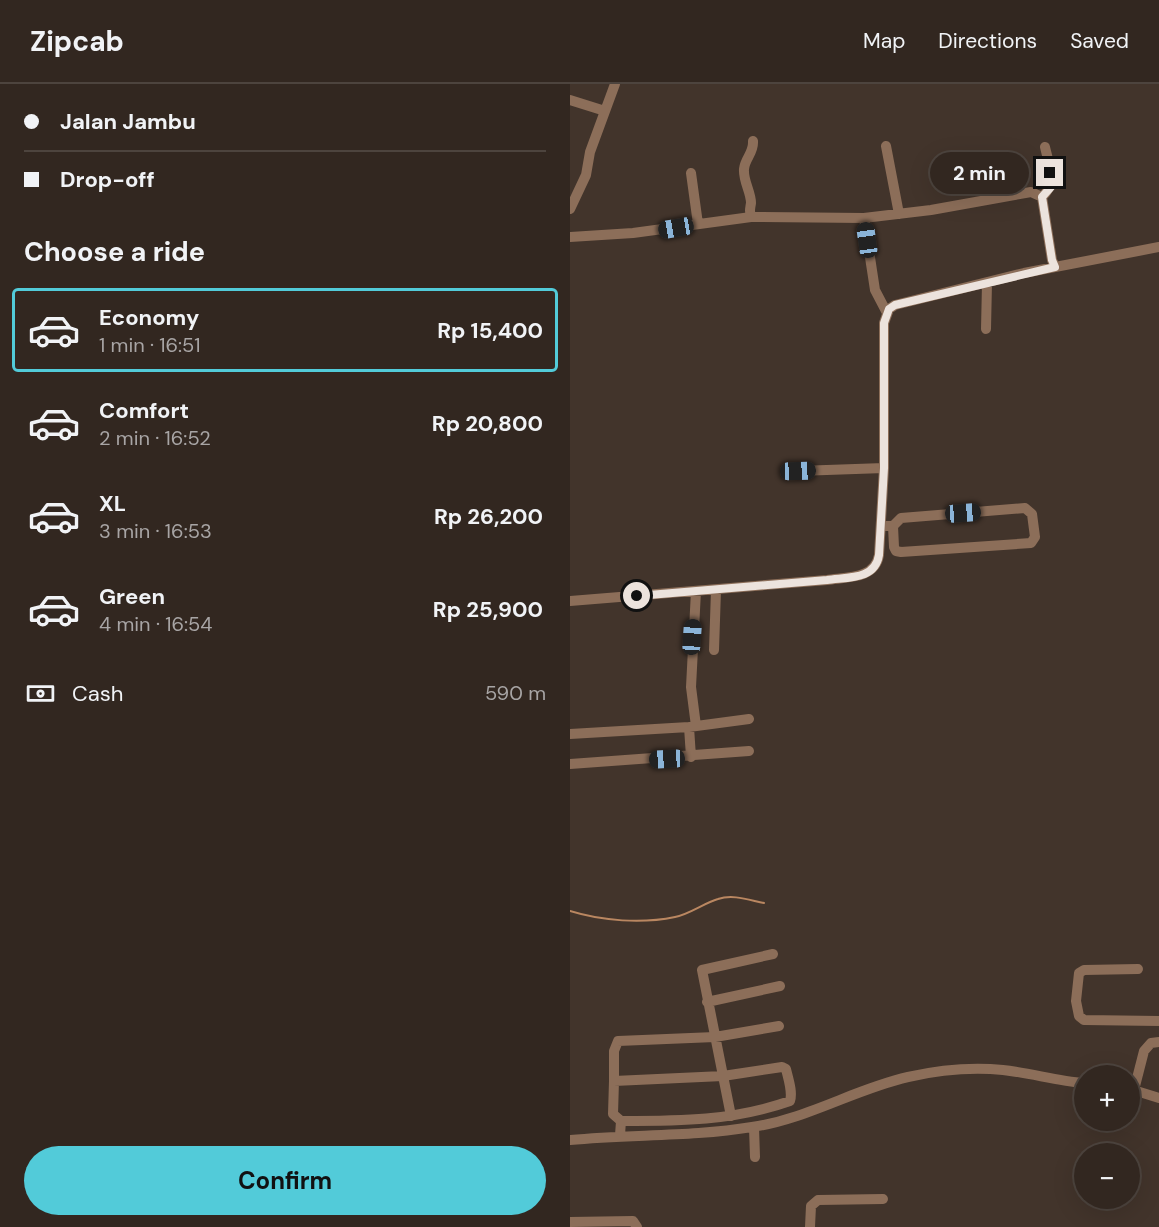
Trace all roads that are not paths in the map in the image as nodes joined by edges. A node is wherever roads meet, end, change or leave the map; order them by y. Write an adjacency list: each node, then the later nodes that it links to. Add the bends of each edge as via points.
1 (615, 84): 3 (street)
2 (570, 100): 3 (street)
3 (605, 111): 9 (street, via 586,175)
4 (753, 141): 11 (street, via 744,170)
5 (886, 146): 10 (street)
6 (1045, 147): 8 (street, via 1052,182)
7 (691, 174): 13 (street)
8 (1042, 197): 10 (street, via 1031,192); 16 (street)
9 (570, 209)
10 (899, 214): 12 (street)
11 (751, 218): 12 (street); 13 (street)
12 (864, 218): 18 (street, via 875,290)
13 (698, 224): 14 (street, via 601,237)
14 (570, 237)
15 (1159, 247): 16 (street)
16 (1055, 267): 17 (street)
17 (987, 283): 18 (street, via 895,305); 19 (street)
18 (887, 313): 20 (street)
19 (986, 329)
20 (884, 468): 21 (street); 22 (street)
21 (798, 471)
22 (880, 526): 23 (street); 24 (street, via 876,566 865,574)
23 (893, 526): 23 (street, via 901,518 1026,508 1032,514 1035,537 1031,543 901,552 894,547)
24 (716, 590): 25 (street); 27 (street)
25 (696, 591): 26 (street); 29 (street)
26 (570, 601)
27 (714, 650)
28 (749, 718): 29 (street)
29 (692, 727): 30 (street); 32 (street)
30 (570, 734)
31 (749, 752): 32 (street)
32 (691, 757): 33 (street)
33 (570, 764)
34 (773, 954): 37 (street, via 703,969)
35 (1138, 969): 38 (street, via 1079,973 1078,1016 1084,1020)
36 (780, 986): 37 (street)
37 (707, 1002): 40 (street)
38 (1159, 1021)
39 (779, 1026): 40 (street)
40 (715, 1037): 43 (street); 44 (street, via 618,1041)
41 (1159, 1042): 42 (street, via 1151,1043)
42 (1140, 1065)
43 (723, 1076): 44 (street); 48 (street); 48 (street, via 786,1069 789,1101)
44 (614, 1081): 49 (street, via 613,1114)
45 (1074, 1081): 50 (street, via 983,1068 948,1070 907,1077 823,1108)
46 (1140, 1092): 47 (street)
47 (1159, 1098)
48 (732, 1116): 49 (street, via 697,1121)
49 (621, 1121): 51 (street)
50 (754, 1127): 51 (street, via 704,1133); 53 (street)
51 (620, 1135): 52 (street)
52 (570, 1140)
53 (755, 1157)
54 (883, 1199): 57 (street, via 818,1200 812,1206)
55 (570, 1222): 56 (street, via 633,1221)
56 (637, 1227)
57 (810, 1227)

